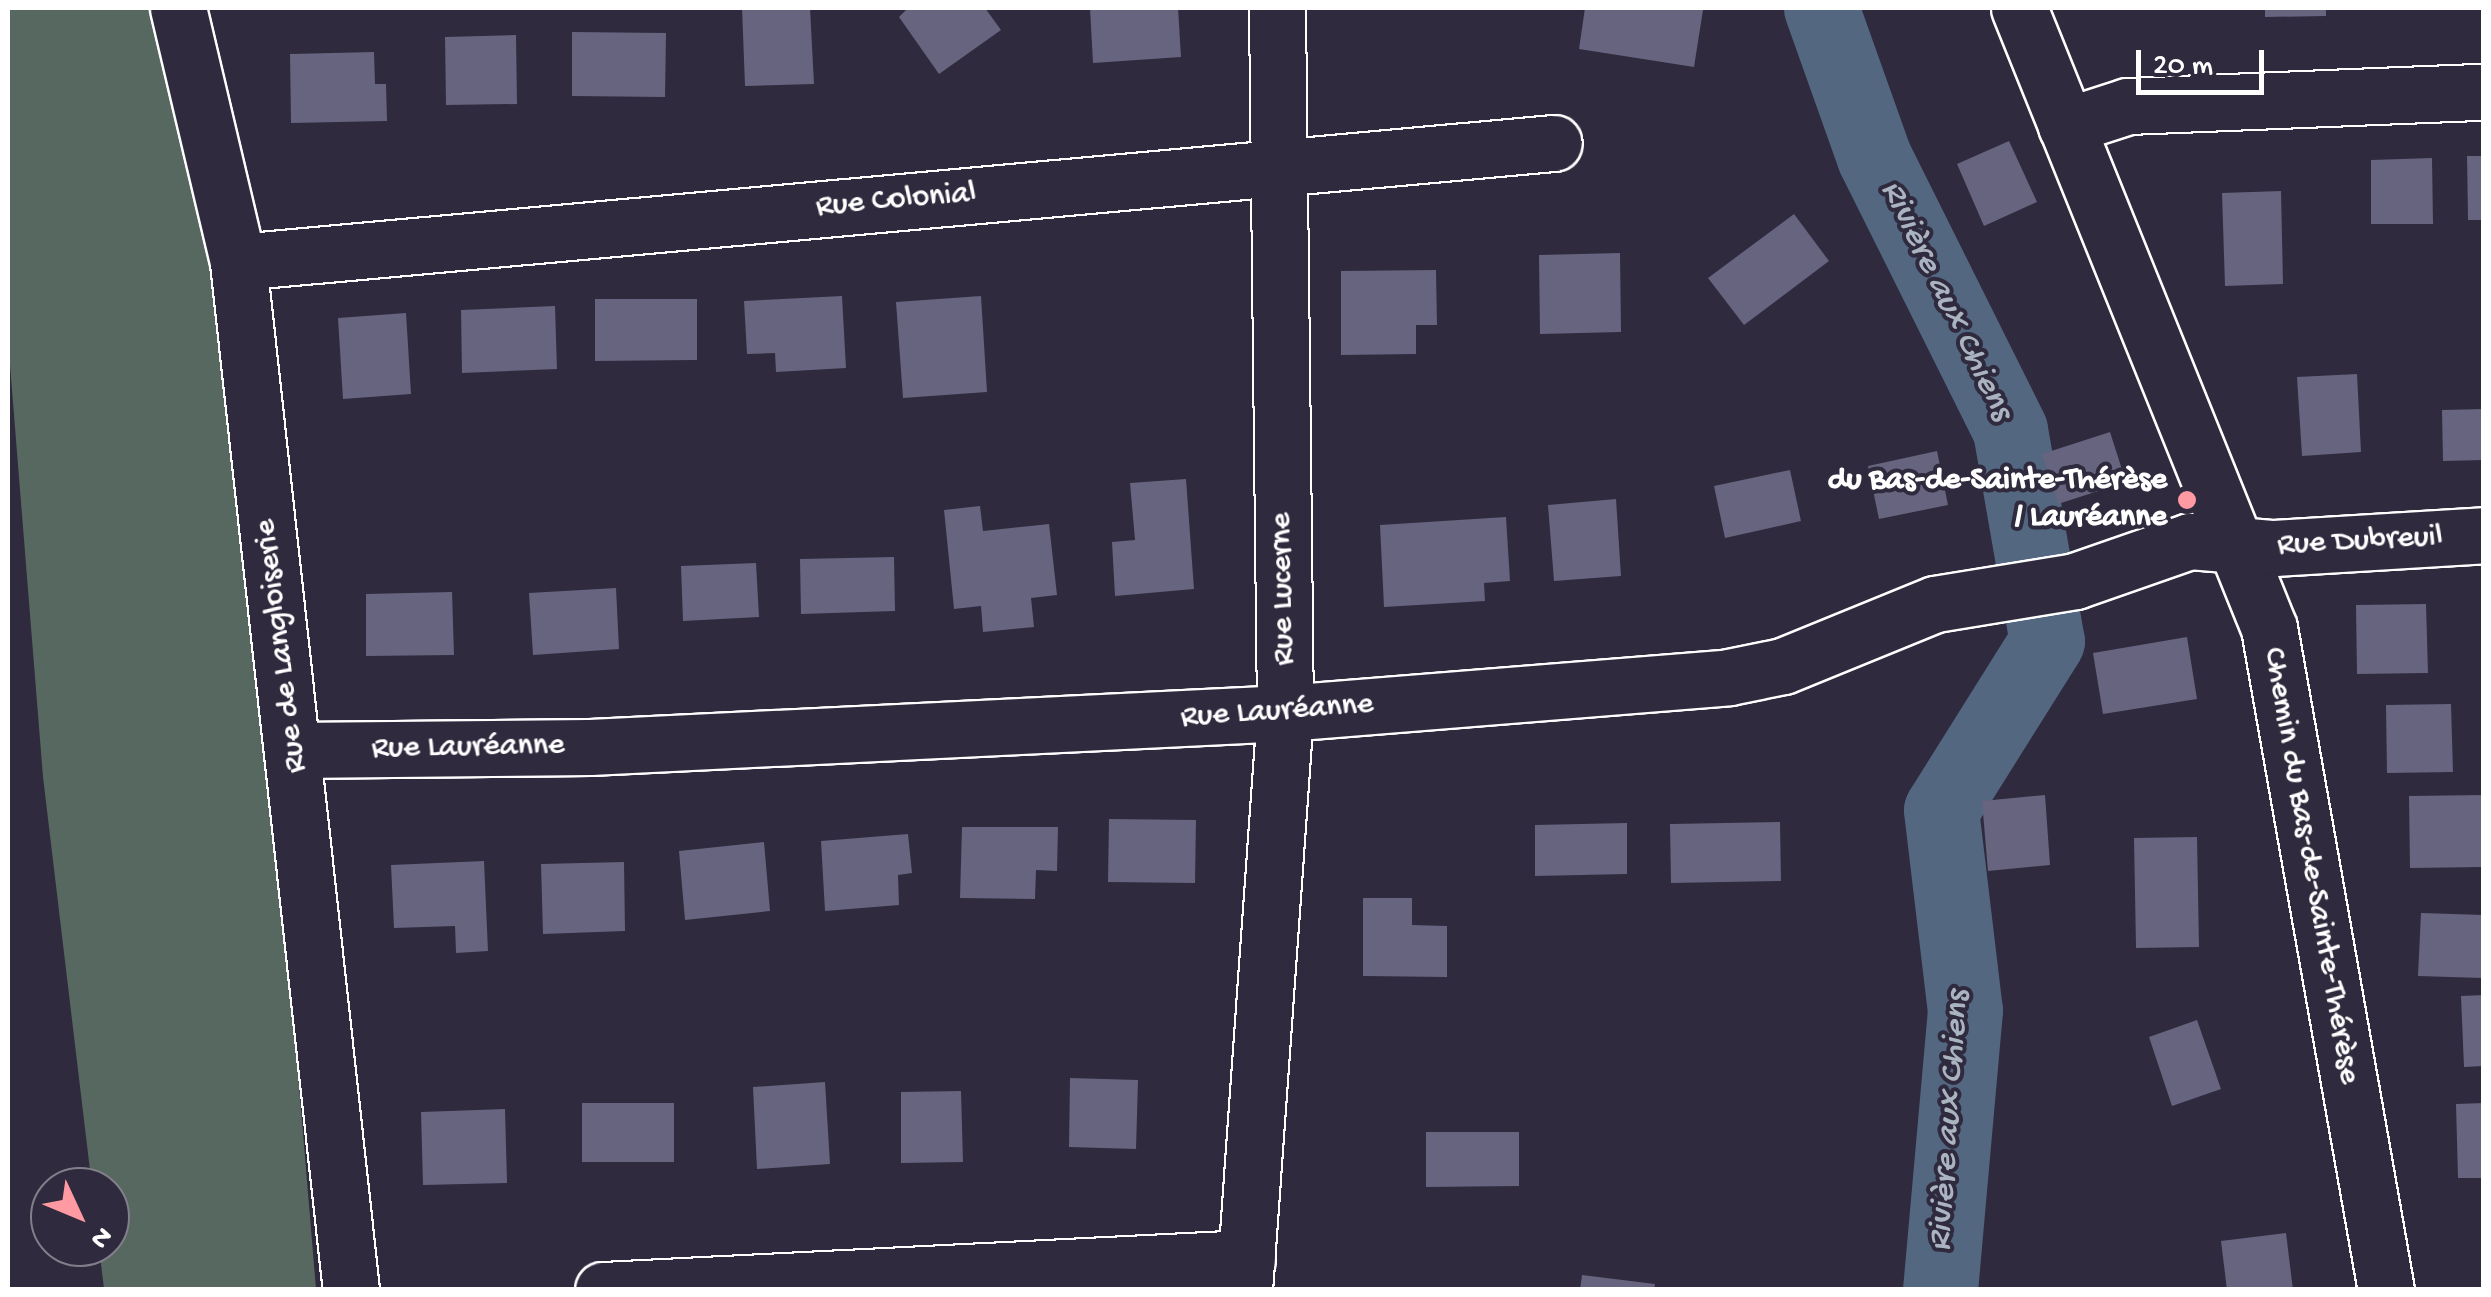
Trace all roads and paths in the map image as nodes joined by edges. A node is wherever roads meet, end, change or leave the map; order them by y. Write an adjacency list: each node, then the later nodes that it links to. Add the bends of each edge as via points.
1 (178, 8): 8 (street, Rue de Langloiserie)
2 (1277, 8): 7 (street, Rue Lucerne)
3 (2018, 8): 5 (street, Chemin du Bas-de-Sainte-Thérèse)
4 (2484, 92): 5 (street, via 2128,106)
5 (2066, 126): 10 (street, Chemin du Bas-de-Sainte-Thérèse)
6 (1554, 144): 7 (street, Rue Colonial)
7 (1282, 164): 8 (street, Rue Colonial); 11 (street, Rue Lucerne)
8 (238, 262): 12 (street, Rue de Langloiserie)
9 (2484, 535): 10 (street, Rue Dubreuil, via 2296,548)
10 (2237, 545): 11 (street, Rue Lauréanne, via 2190,541 2075,581 1936,604 1748,676); 16 (street, Chemin du Bas-de-Sainte-Thérèse, via 2269,628 2282,686)
11 (1285, 713): 12 (street, Rue Lauréanne, via 590,747); 13 (street, Rue Lucerne)
12 (294, 750): 14 (street, Rue de Langloiserie)
13 (1245, 1274): 15 (street)
14 (351, 1290)
15 (603, 1290)
16 (2386, 1290)

